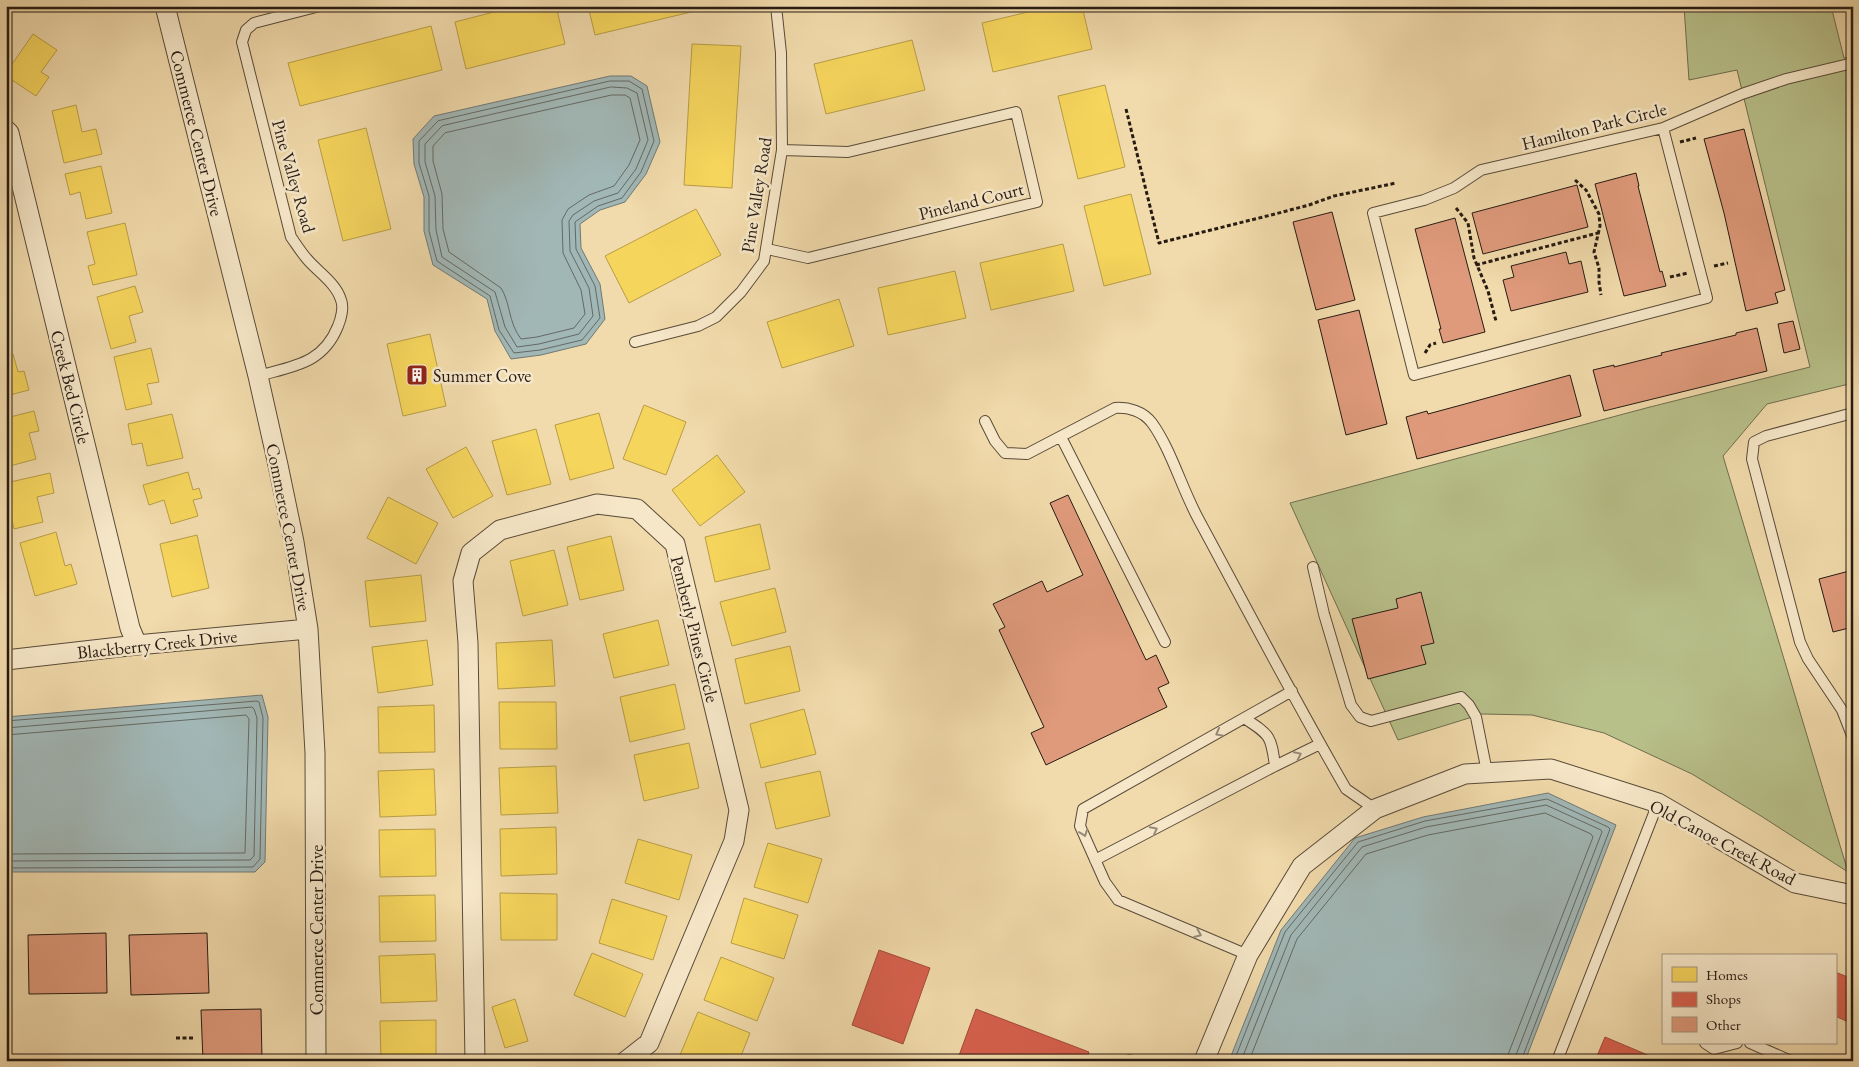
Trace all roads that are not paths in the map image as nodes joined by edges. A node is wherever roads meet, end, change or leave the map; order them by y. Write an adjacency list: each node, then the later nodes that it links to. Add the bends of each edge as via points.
1 (165, 6): 10 (street, Commerce Center Drive)
2 (320, 6): 10 (lane, Pine Valley Road, via 254,23 246,30 242,42 291,237 342,301 340,320 332,340 319,355 298,365)
3 (776, 6): 7 (lane, Pine Valley Road, via 781,53)
4 (1853, 63): 5 (lane, Hamilton Park Circle, via 1786,79 1742,94)
5 (1663, 128): 5 (lane, Hamilton Park Circle, via 1706,298 1414,375 1373,212 1424,200 1454,188 1481,170)
6 (6, 130): 17 (street, Creek Bed Circle, via 130,628)
7 (782, 150): 8 (lane, Pine Valley Road); 8 (lane, Pineland Court, via 848,152 1016,112 1037,202 808,258)
8 (767, 250): 9 (lane, Pine Valley Road, via 764,261 741,292 716,317 698,326)
9 (635, 342)
10 (258, 376): 15 (street, Commerce Center Drive, via 294,542)
11 (1853, 413): 21 (lane, via 1766,436 1754,442 1752,459 1800,642 1842,710)
12 (985, 420): 13 (lane, via 1005,453 1027,454)
13 (1061, 437): 16 (lane); 19 (lane, via 1115,408 1126,407 1151,421 1198,519)
14 (1313, 567): 24 (lane, via 1344,685 1351,705 1360,717 1377,720 1461,697 1476,717)
15 (308, 629): 17 (street, Blackberry Creek Drive); 33 (street, Commerce Center Drive, via 315,753)
16 (1165, 642)
17 (137, 645): 18 (street, Blackberry Creek Drive)
18 (6, 660)
19 (1292, 691): 20 (lane); 22 (lane)
20 (1244, 718): 23 (lane, via 1266,732 1273,747); 27 (lane, one-way to 27, via 1083,809 1080,826)
21 (1853, 738)
22 (1320, 744): 23 (lane, one-way to 22); 26 (lane, via 1346,789)
23 (1275, 766): 27 (lane, one-way to 23)
24 (1487, 772): 25 (street, Old Canoe Creek Road, via 1551,769); 26 (street, Old Canoe Creek Road, via 1465,774)
25 (1658, 804): 28 (street, Old Canoe Creek Road, via 1795,883); 37 (lane)
26 (1375, 809): 29 (street, Old Canoe Creek Road, via 1302,866)
27 (1095, 860): 29 (lane, one-way to 29, via 1118,900)
28 (1853, 895)
29 (1248, 955): 36 (street, Old Canoe Creek Road)
30 (1706, 1044): 31 (lane, via 1714,1048)
31 (1732, 1044)
32 (1752, 1044): 38 (lane)
33 (316, 1061)
34 (475, 1061): 35 (street, Pemberly Pines Circle, via 468,653 463,581 471,553 500,530 596,504 636,509 674,544 739,810 734,841 649,1044)
35 (626, 1061)
36 (1204, 1061)
37 (1557, 1061)
38 (1791, 1061)

